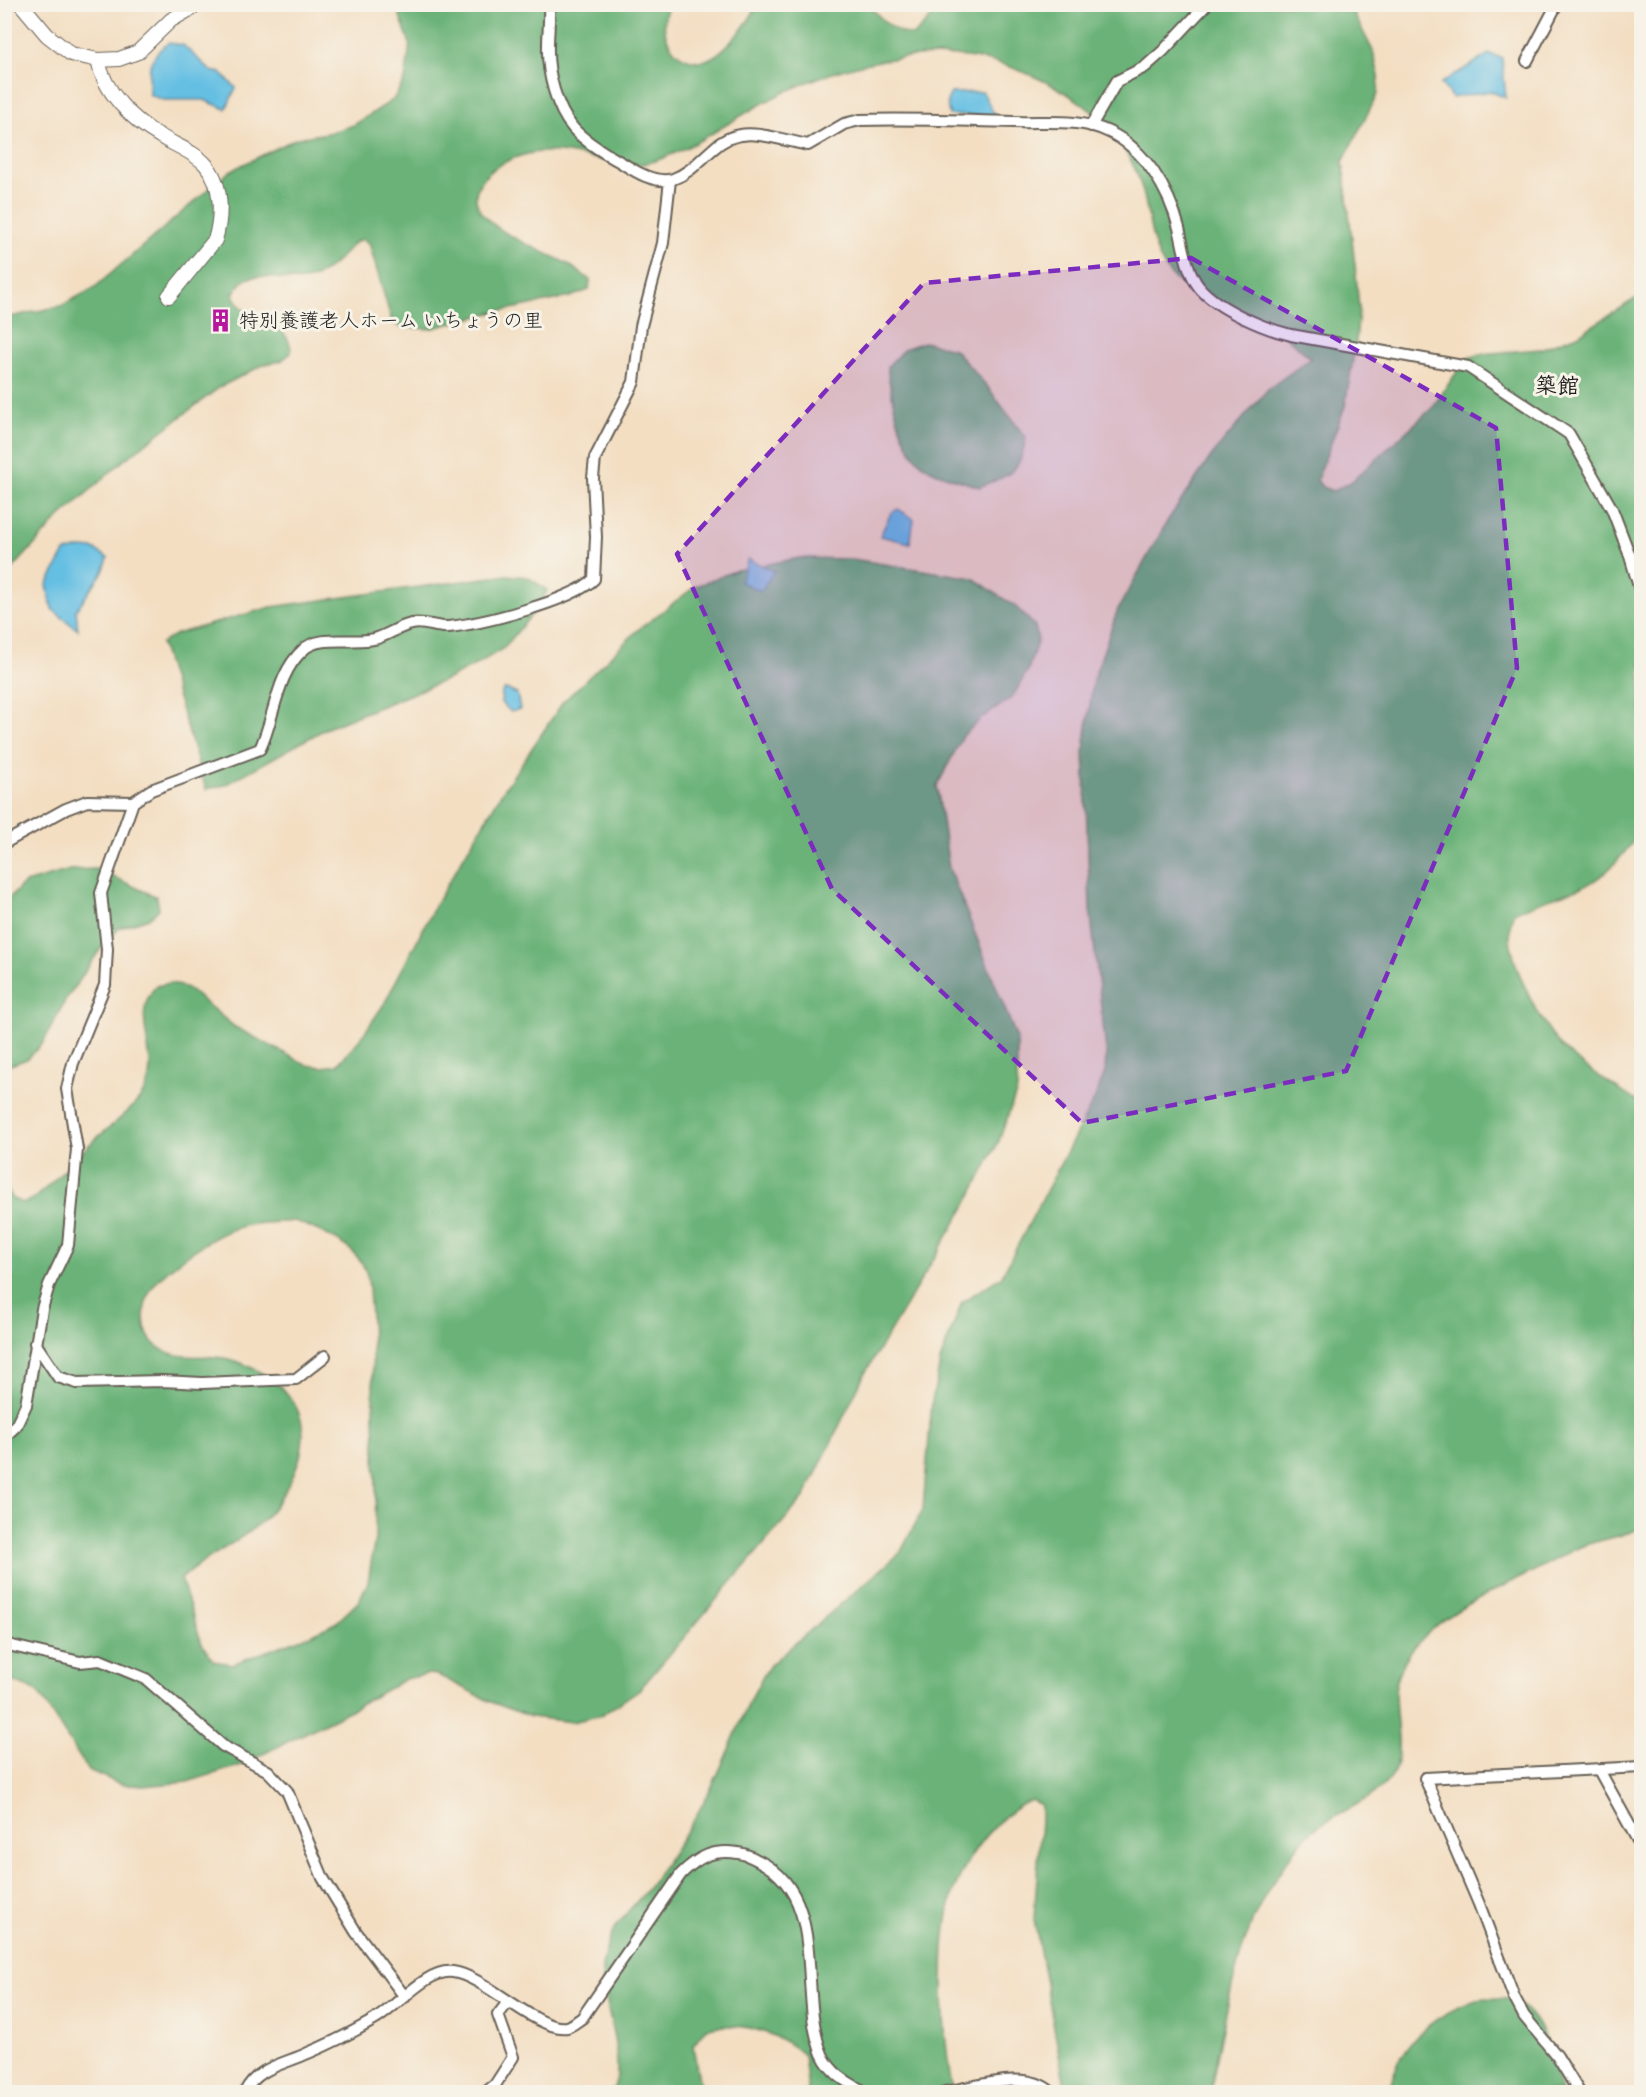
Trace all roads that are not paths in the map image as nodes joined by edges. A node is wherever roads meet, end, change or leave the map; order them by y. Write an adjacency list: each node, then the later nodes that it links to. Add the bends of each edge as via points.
1 (21, 4): 6 (street, via 47,35 71,54)
2 (549, 4): 9 (street, via 552,79 558,102 573,128 638,173)
3 (1207, 4): 8 (street, via 1145,67 1117,81)
4 (1557, 4): 7 (street)
5 (192, 8): 6 (street, via 171,20 138,52)
6 (98, 60): 10 (street, via 102,78 138,122 207,166 220,195 214,240)
7 (1527, 61)
8 (1091, 126): 9 (street, via 887,119 844,124 808,145 758,133 730,136 687,173); 11 (street, via 1126,142 1159,180 1171,201 1188,268 1200,289 1225,307 1268,329 1291,335 1468,367 1569,434 1612,509)
9 (670, 180): 12 (street, via 663,243 641,326 634,382 595,458 594,579 573,594 476,621 446,627 413,623 374,639 317,643 305,648 292,661 284,678 260,749 150,789)
10 (169, 296)
11 (1641, 597)
12 (132, 802): 13 (street, via 87,801); 14 (street, via 101,893 108,975 73,1063 67,1089 77,1149 68,1245 49,1285)
13 (4, 843)
14 (35, 1343): 15 (street, via 58,1377 77,1383 296,1379); 16 (street, via 26,1405 16,1426)
15 (325, 1356)
16 (4, 1437)
17 (4, 1644): 21 (street, via 80,1662 100,1660 146,1679 223,1746 268,1771 287,1791 323,1878 356,1932)
18 (1641, 1767): 19 (street)
19 (1599, 1770): 20 (street); 28 (street, via 1425,1778 1514,1997)
20 (1641, 1848)
21 (405, 1997): 22 (street, via 444,1971 471,1978); 23 (street, via 376,2019 308,2053 267,2068)
22 (508, 2002): 24 (street, via 498,2015 513,2057); 25 (street, via 560,2028 570,2027 582,2018 695,1859 710,1853 744,1853 772,1868 786,1883 804,1922 821,2051 840,2079)
23 (245, 2092)
24 (486, 2092)
25 (865, 2092)
26 (945, 2092): 27 (street, via 1008,2081 1033,2083)
27 (1051, 2092)
28 (1579, 2092)

